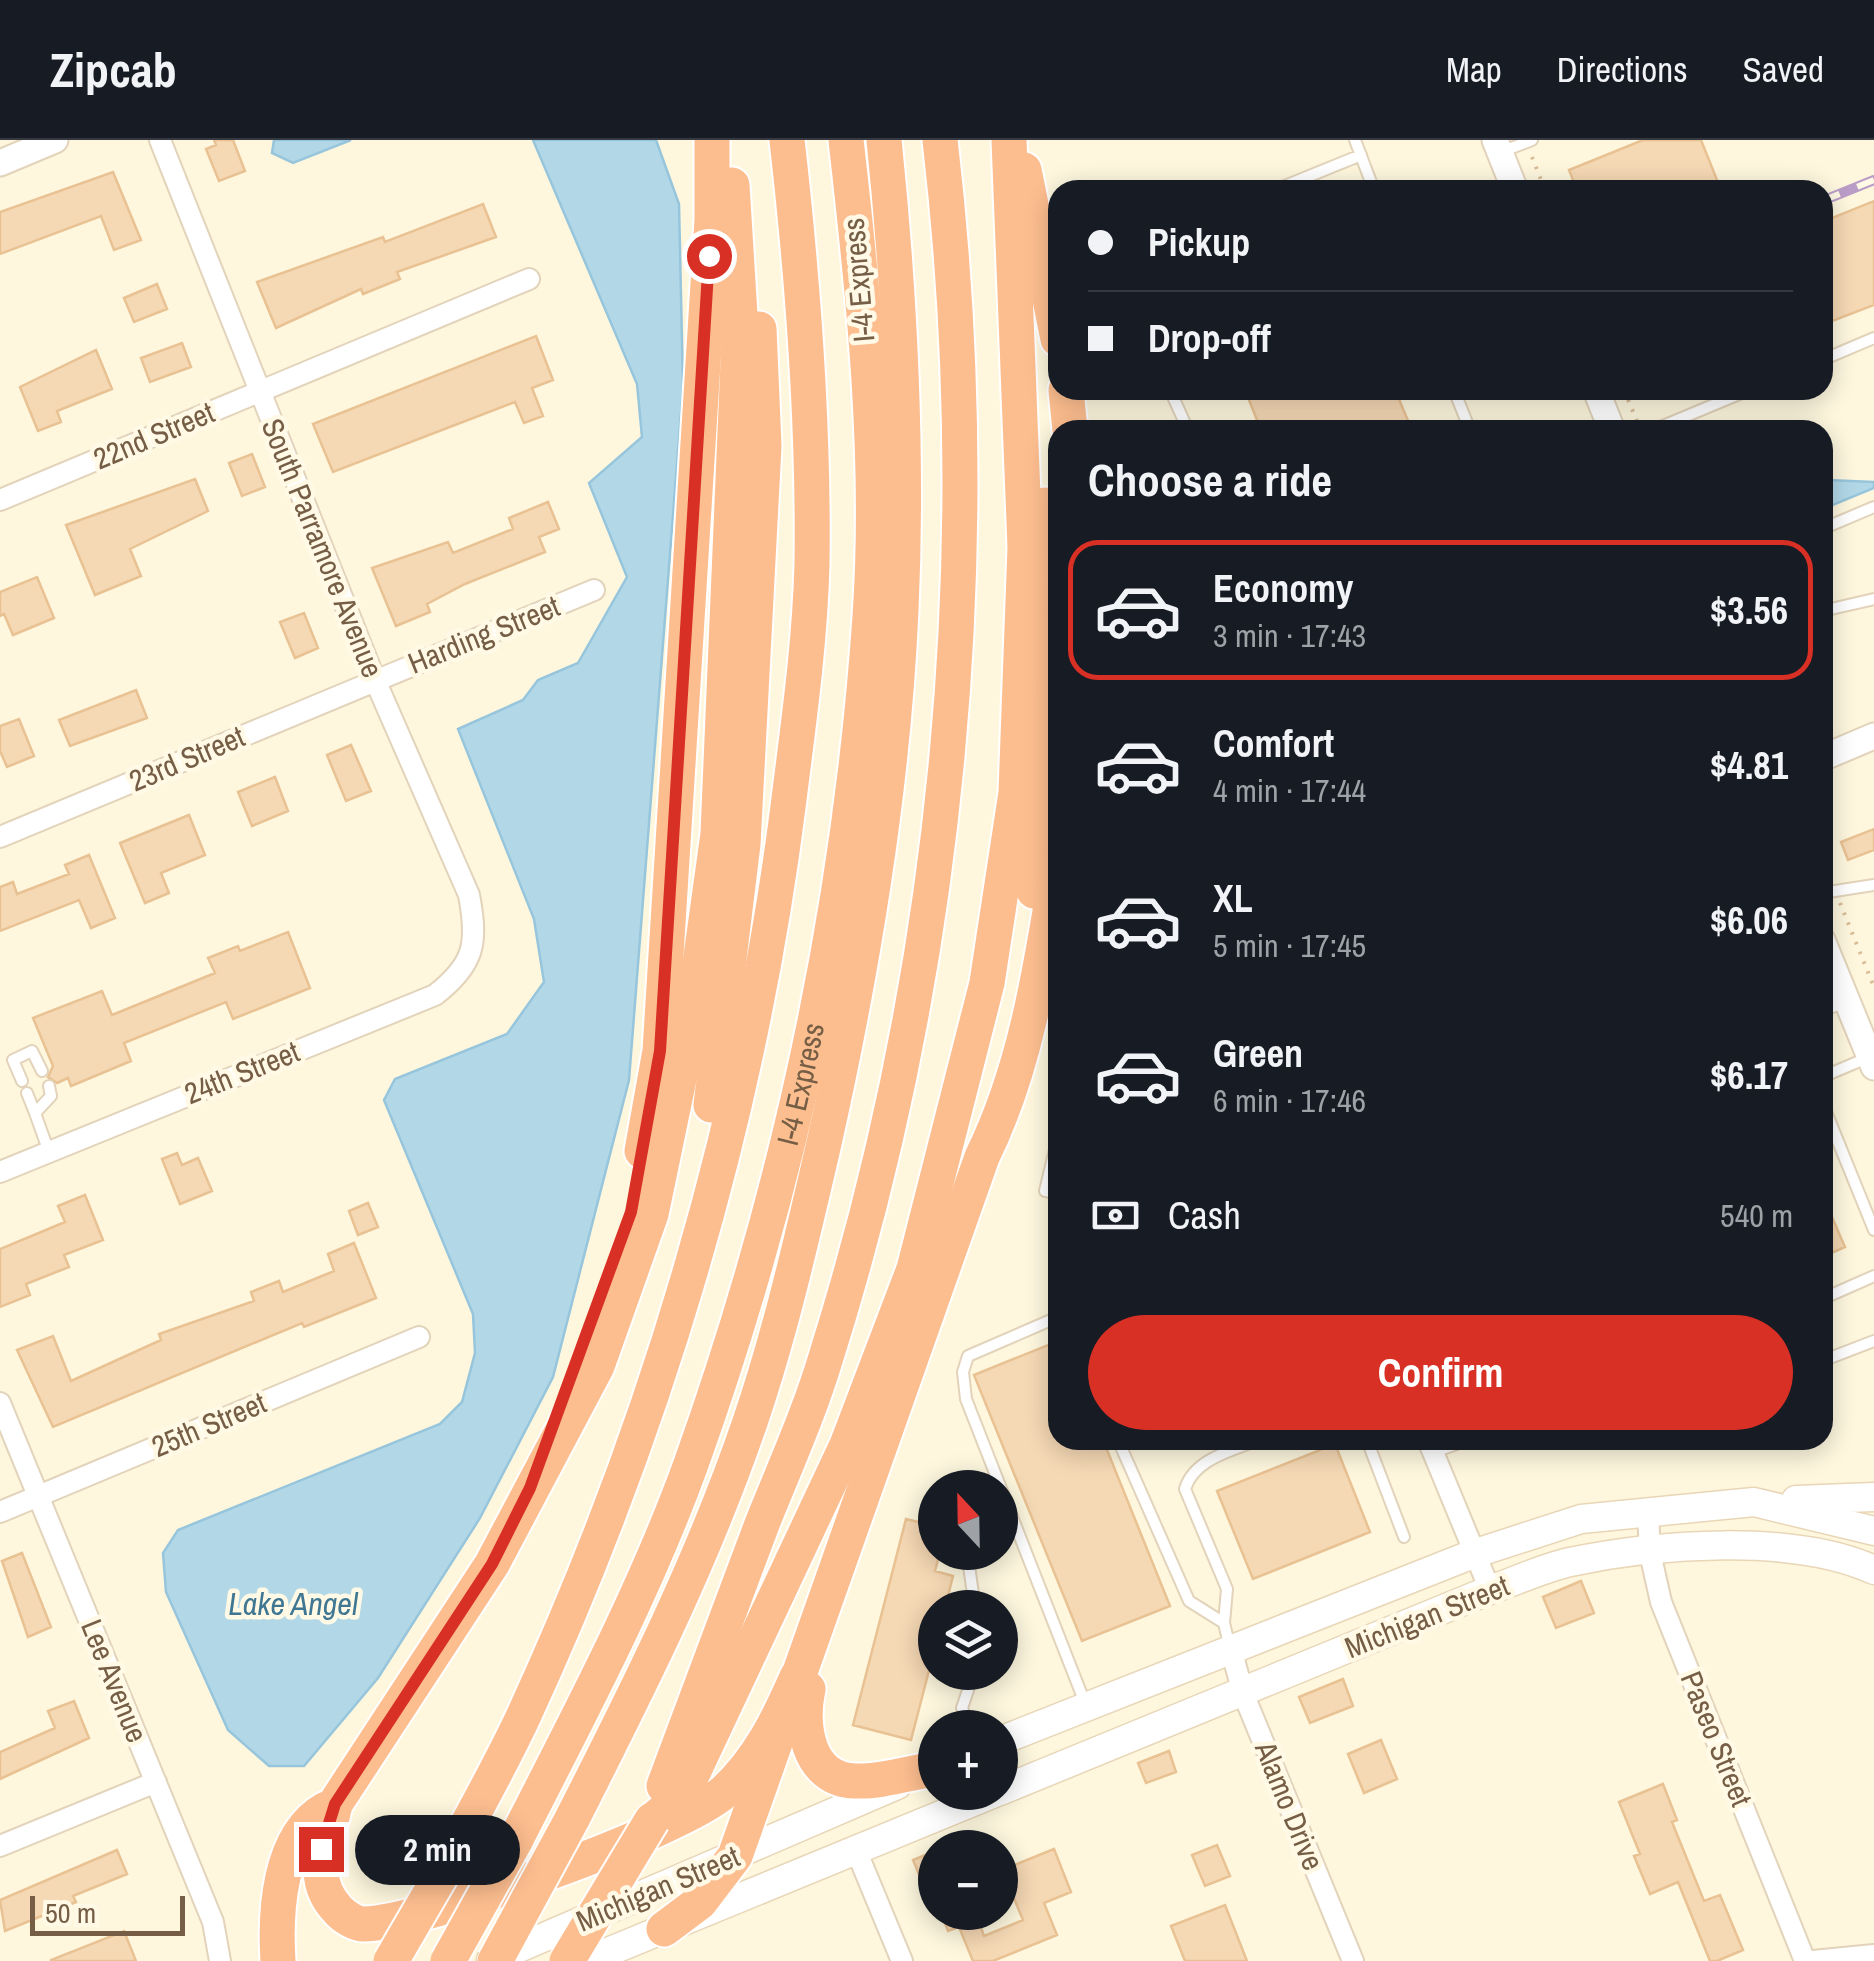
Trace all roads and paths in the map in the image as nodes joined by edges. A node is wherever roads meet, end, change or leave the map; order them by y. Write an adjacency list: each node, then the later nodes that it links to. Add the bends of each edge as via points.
1 (55, 140): 16 (street)
2 (160, 140): 28 (street, South Parramore Avenue)
3 (712, 140): 76 (highway, via 660,1051 631,1212)
4 (720, 140): 21 (highway)
5 (787, 140): 63 (highway, via 807,365 812,566 775,907)
6 (846, 140): 109 (highway, I-4 Express, bridge, via 869,395 870,614 838,914 811,1052 771,1211 690,1465 620,1636)
7 (884, 140): 110 (highway, I-4 Express, bridge, via 900,386 901,612 852,1019 806,1224 750,1420 668,1630)
8 (940, 140): 100 (highway, via 955,359 956,632 936,876 916,1000 826,1360)
9 (994, 140): 22 (highway)
10 (1013, 140): 22 (highway); 23 (highway)
11 (1355, 140): 14 (lane)
12 (1532, 140): 13 (lane)
13 (1497, 146): 19 (street)
14 (1360, 155): 17 (lane); 18 (lane)
15 (1534, 162): 20 (path)
16 (0, 163)
17 (1299, 180)
18 (1370, 180)
19 (1511, 180)
20 (1540, 180)
21 (732, 184): 63 (highway, via 755,286 764,446 743,844 707,1133); 76 (highway, via 740,314 736,444 718,834 703,950 662,1164 624,1299 597,1366)
22 (1010, 238): 27 (highway)
23 (1048, 278)
24 (530, 279): 28 (street, 22nd Street)
25 (1874, 338): 26 (lane)
26 (1833, 355)
27 (1020, 364): 36 (highway); 100 (highway, via 1025,547 1016,793 988,982 948,1151 914,1269 846,1446 682,1796)
28 (260, 392): 33 (street, 22nd Street); 40 (street, South Parramore Avenue)
29 (1628, 400): 31 (path)
30 (1726, 400): 32 (lane)
31 (1636, 418)
32 (1677, 420)
33 (0, 500)
34 (1874, 507): 35 (lane)
35 (1833, 524)
36 (1048, 538)
37 (594, 590): 40 (street, Harding Street)
38 (1874, 600): 39 (lane)
39 (1833, 609)
40 (375, 680): 44 (street, 23rd Street); 49 (street, South Parramore Avenue, via 469,895 476,931)
41 (1874, 736): 43 (street)
42 (1048, 752): 61 (highway, via 1028,950)
43 (1833, 753)
44 (0, 837)
45 (1874, 885): 46 (lane)
46 (1833, 891)
47 (1844, 912): 50 (path)
48 (1048, 922): 61 (highway, via 1000,1121)
49 (470, 955): 60 (street, 24th Street, via 459,976 435,994)
50 (1874, 987)
51 (1834, 1006): 52 (street)
52 (1873, 1060): 54 (lane)
53 (42, 1070): 55 (lane, via 32,1051 13,1060)
54 (1833, 1074)
55 (22, 1080)
56 (49, 1086): 58 (lane, via 52,1096)
57 (27, 1093): 58 (lane)
58 (34, 1114): 60 (lane)
59 (1833, 1129): 64 (lane)
60 (50, 1152): 62 (street, 24th Street)
61 (982, 1157): 82 (highway)
62 (0, 1172)
63 (712, 1200): 108 (highway, bridge, via 650,1396 572,1604 522,1718)
64 (1874, 1230)
65 (1874, 1276): 66 (lane)
66 (1833, 1294)
67 (1048, 1321): 92 (lane, via 968,1356 966,1398)
68 (419, 1338): 77 (street, 25th Street)
69 (1874, 1340): 70 (lane)
70 (1833, 1357)
71 (0, 1403): 77 (street, Lee Avenue)
72 (1122, 1450): 89 (lane, via 1189,1602)
73 (1234, 1450): 89 (lane, via 1189,1475 1185,1489 1227,1589)
74 (1371, 1450): 84 (lane)
75 (1432, 1450): 86 (street)
76 (530, 1488): 98 (highway, via 492,1564)
77 (39, 1496): 80 (street, 25th Street); 96 (street, Lee Avenue)
78 (1874, 1497): 79 (main road)
79 (1754, 1502): 81 (main road, Michigan Street); 83 (main road, Michigan Street)
80 (0, 1512)
81 (1648, 1512): 85 (street, Paseo Street); 86 (main road, Michigan Street, via 1582,1519)
82 (853, 1530): 90 (highway); 94 (highway, via 807,1692 803,1736 824,1767 851,1782)
83 (1874, 1530)
84 (1404, 1537)
85 (1650, 1552): 87 (main road, Michigan Street, via 1756,1543 1853,1560); 88 (main road, Michigan Street, via 1569,1562); 115 (street, Paseo Street, via 1661,1602)
86 (1473, 1554): 88 (street); 89 (main road, Michigan Street, via 1311,1622)
87 (1874, 1570)
88 (1490, 1590): 91 (main road, Michigan Street)
89 (1227, 1636): 91 (street, Alamo Drive); 92 (main road, Michigan Street)
90 (797, 1676): 98 (highway, via 762,1747 725,1791 694,1813 588,1857 394,1922 358,1924 337,1910 321,1881 321,1849); 103 (highway)
91 (1243, 1692): 97 (main road, Michigan Street); 114 (street, Alamo Drive)
92 (1086, 1706): 93 (main road, Michigan Street)
93 (1018, 1734)
94 (918, 1771)
95 (918, 1775): 103 (main road, Michigan Street)
96 (156, 1782): 101 (street); 106 (street, Lee Avenue, via 213,1922)
97 (1018, 1784)
98 (335, 1804): 107 (highway, via 317,1814 282,1872 275,1916)
99 (954, 1810): 102 (main road, Michigan Street)
100 (652, 1820): 111 (highway, bridge)
101 (0, 1846)
102 (856, 1850): 104 (main road, Michigan Street); 113 (street)
103 (735, 1856): 104 (highway, via 700,1902); 110 (main road, Michigan Street)
104 (664, 1929): 112 (main road, Michigan Street)
105 (1874, 1955): 116 (street)
106 (220, 1961)
107 (278, 1961)
108 (390, 1961)
109 (448, 1961)
110 (492, 1961)
111 (567, 1961)
112 (586, 1961)
113 (902, 1961)
114 (1353, 1961)
115 (1805, 1961)
116 (1813, 1961)

